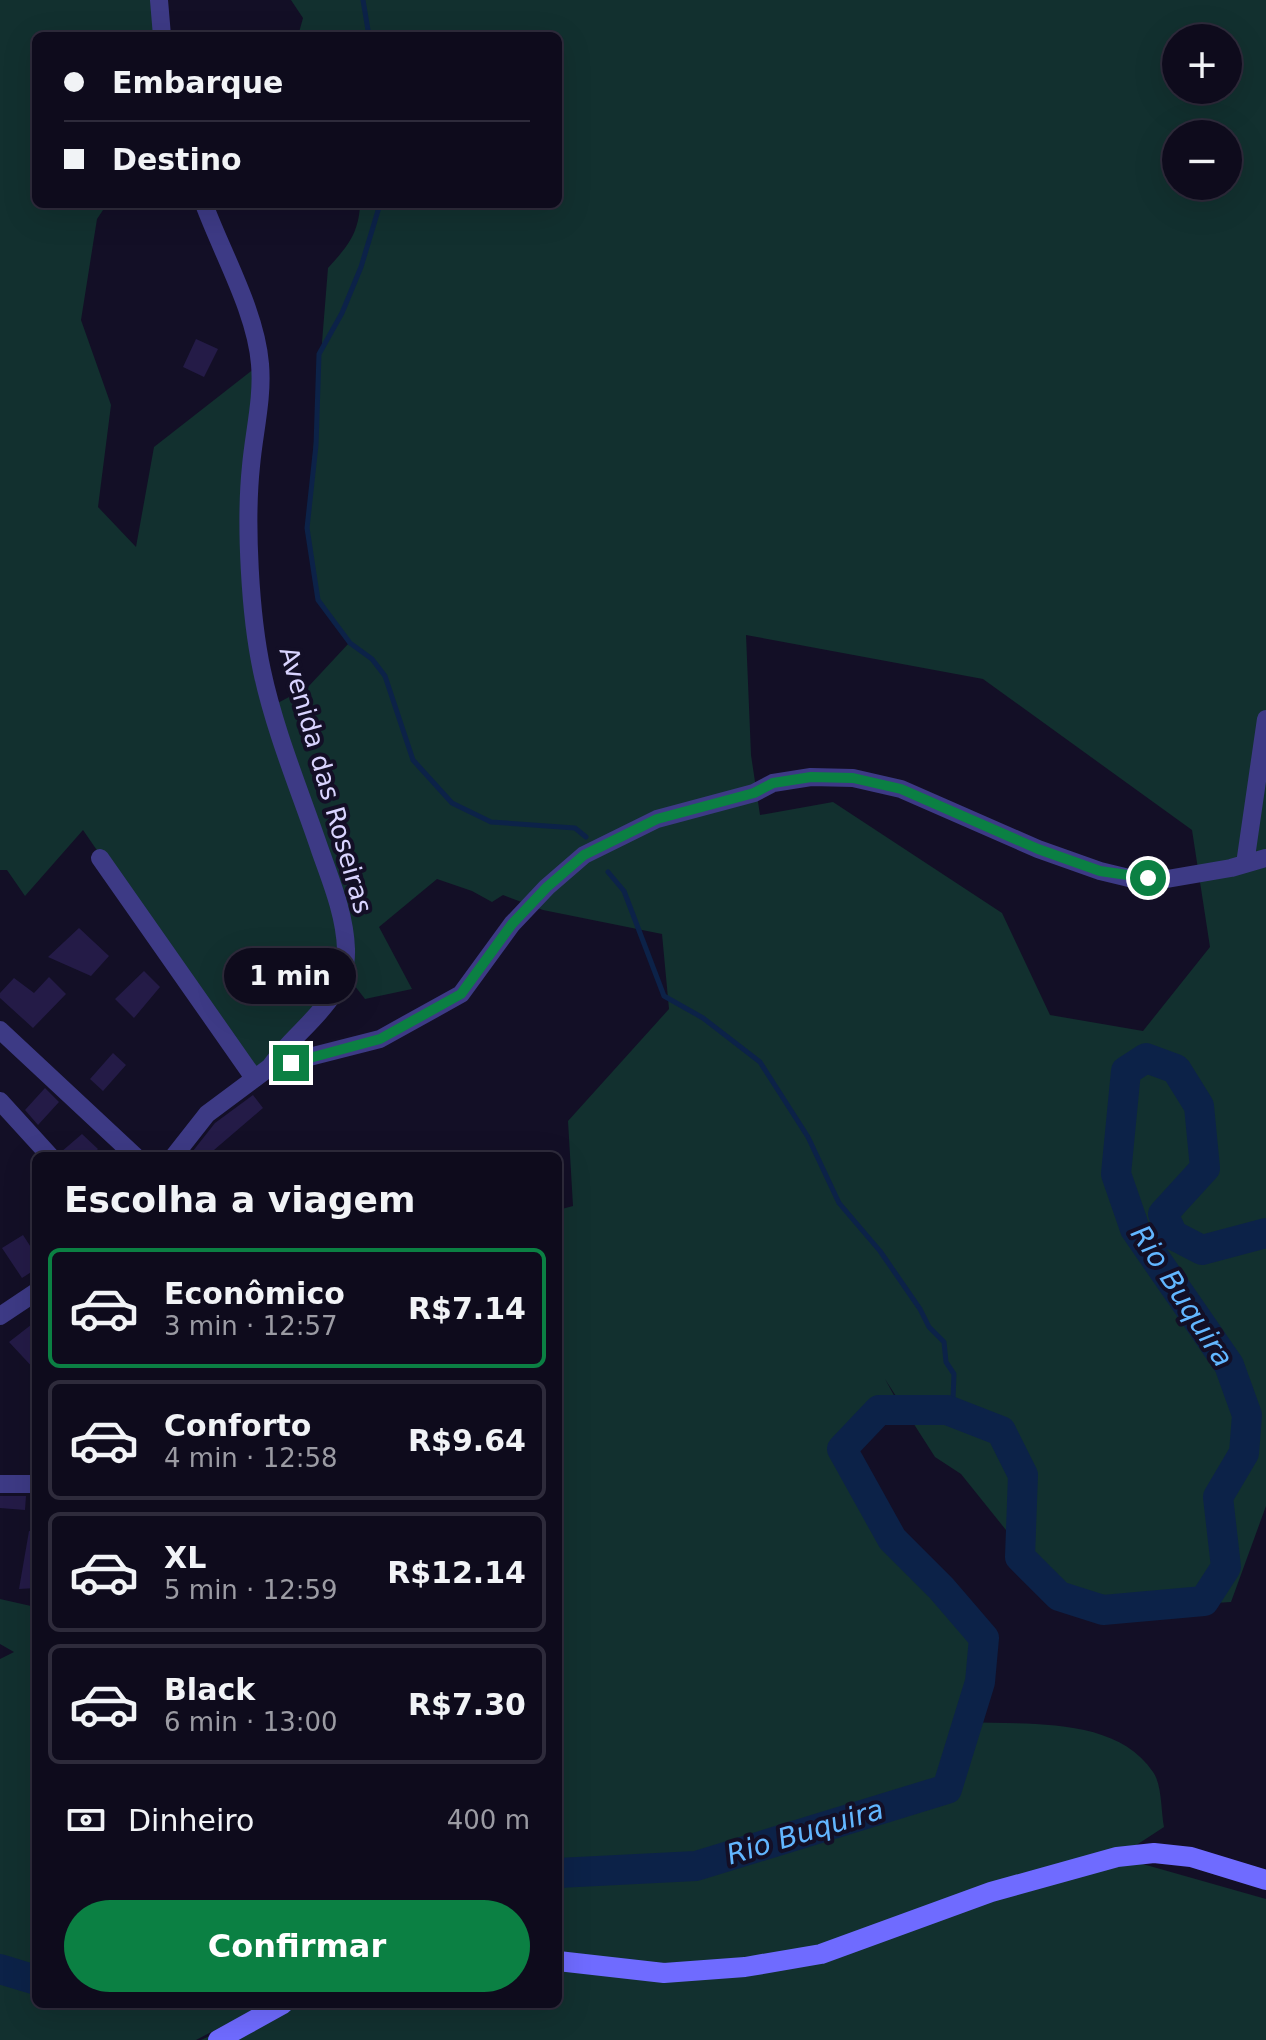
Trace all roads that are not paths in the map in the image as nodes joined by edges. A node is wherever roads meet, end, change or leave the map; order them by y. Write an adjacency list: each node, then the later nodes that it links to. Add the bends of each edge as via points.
1 (159, 0): 2 (street)
2 (162, 32)
3 (206, 208): 9 (street, Avenida das Roseiras, via 242,299 260,364 250,485 251,579 261,670 339,904 346,949 336,992)
4 (1266, 719): 7 (street)
5 (100, 858): 10 (street)
6 (1266, 858): 7 (street)
7 (1245, 864): 9 (street, via 1167,879 1129,878 1038,849 901,789 853,778 773,783 657,819 584,855 512,924 461,994 413,1023 380,1039)
8 (0, 1030): 13 (street)
9 (270, 1067): 10 (street)
10 (254, 1078): 14 (street, via 207,1114)
11 (0, 1101): 12 (street)
12 (46, 1152)
13 (131, 1152)
14 (177, 1152)
15 (32, 1295): 16 (street)
16 (0, 1316)
17 (0, 1484): 18 (street)
18 (32, 1484)
19 (1266, 1880): 20 (main road, via 1191,1857 1117,1857 991,1892 821,1954 664,1973)
20 (562, 1961)
21 (276, 2008): 22 (main road)
22 (218, 2040)

